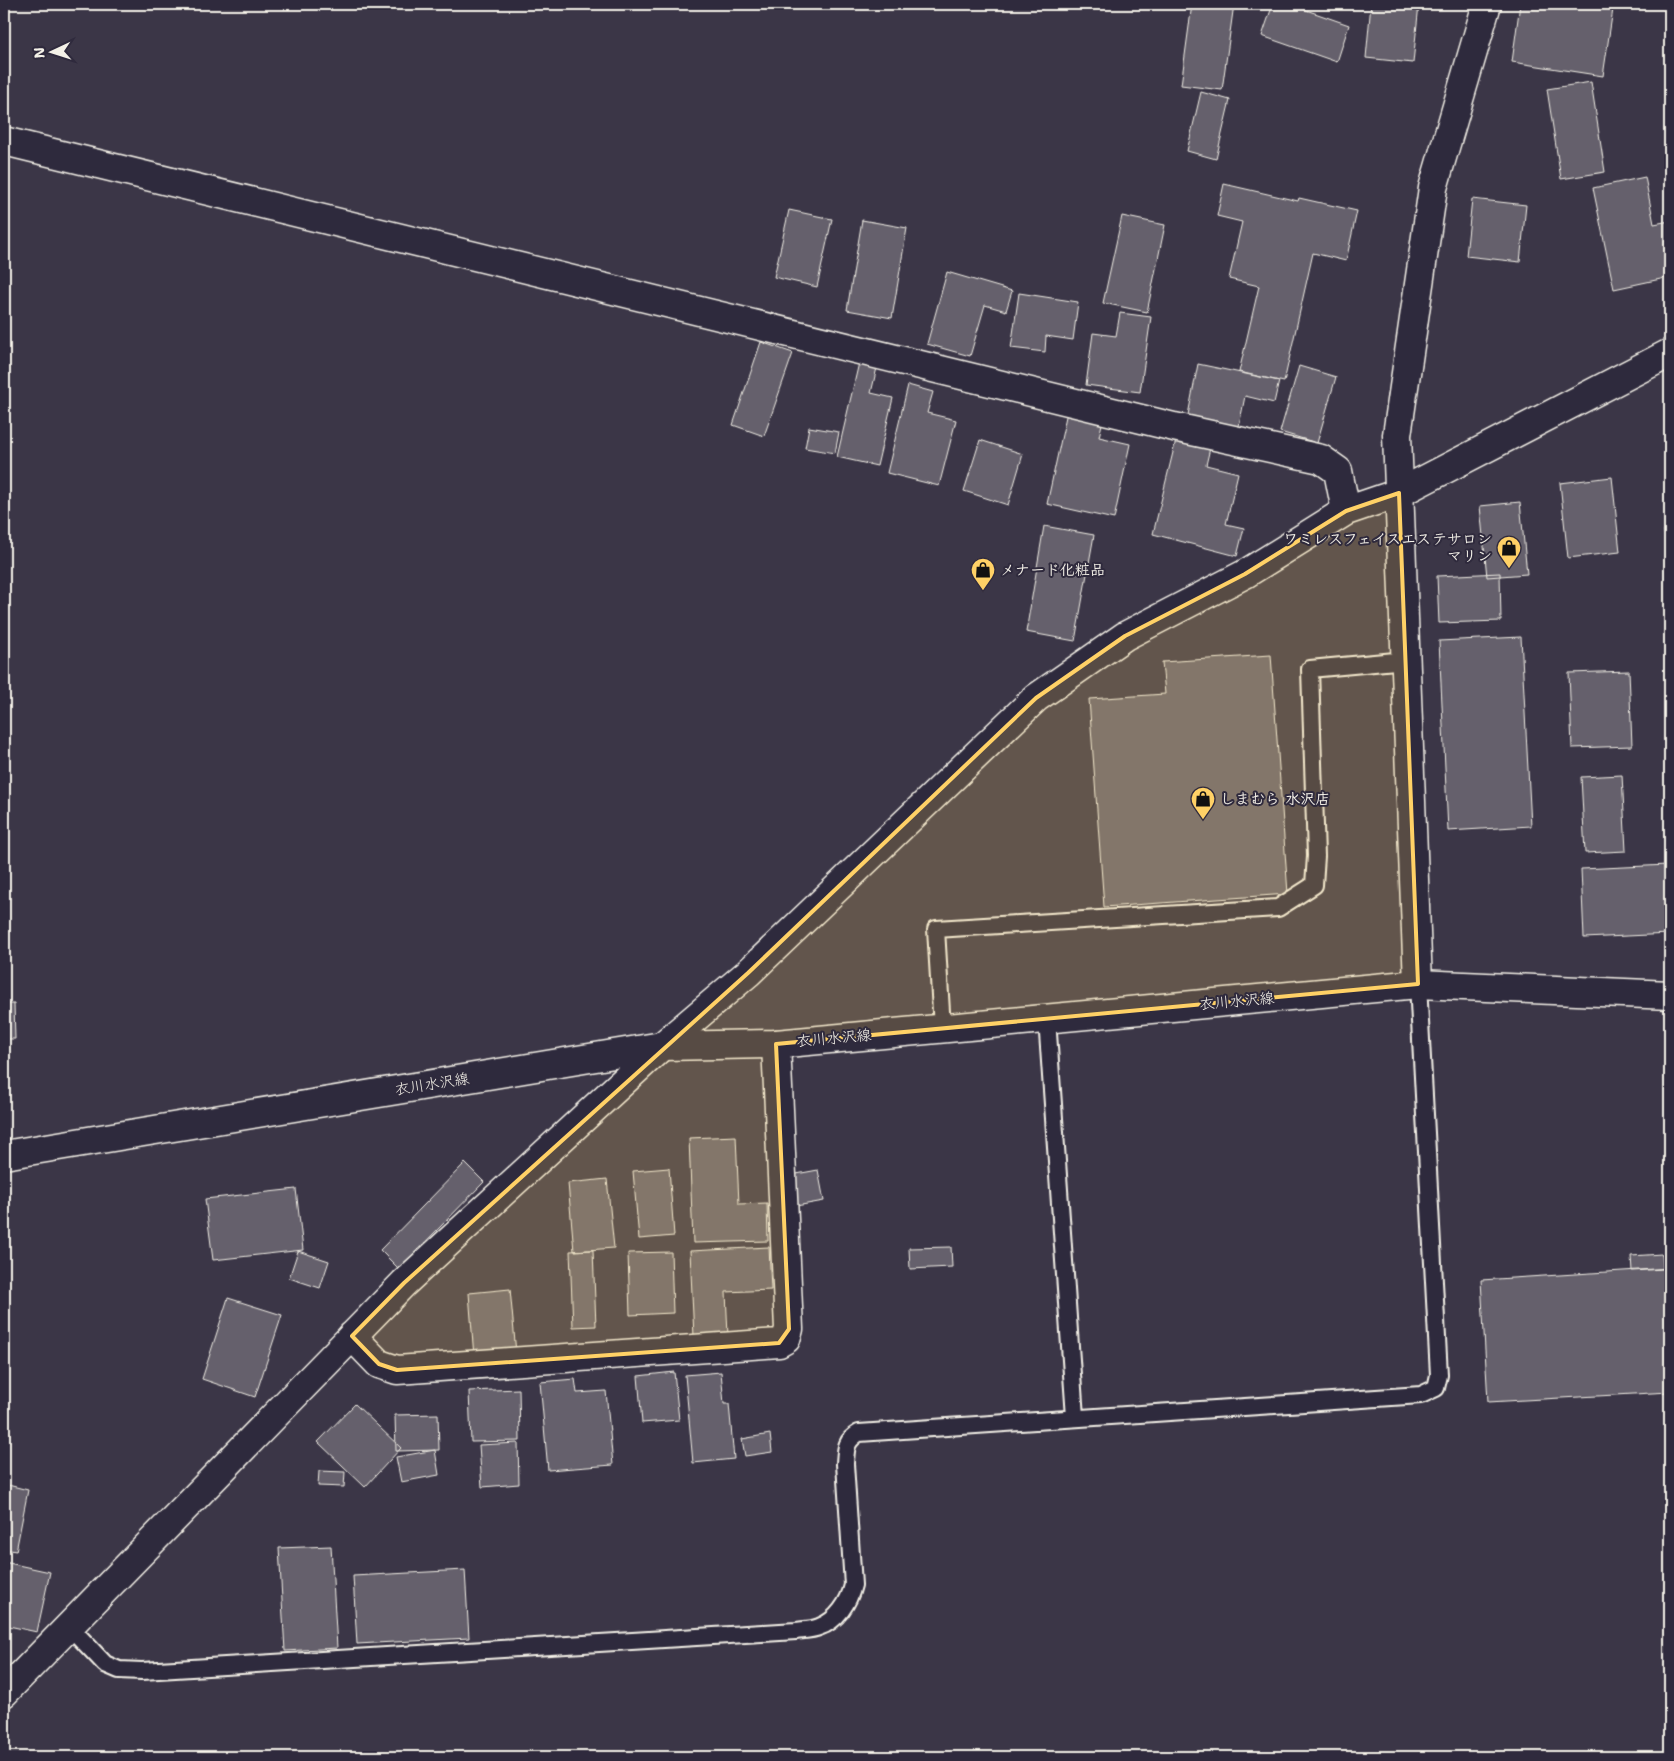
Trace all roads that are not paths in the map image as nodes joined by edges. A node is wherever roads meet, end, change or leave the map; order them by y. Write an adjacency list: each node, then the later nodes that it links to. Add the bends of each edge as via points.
1 (1487, 4): 4 (street, via 1433,188 1397,435)
2 (4, 141): 5 (street, via 1155,422 1321,459 1338,471)
3 (1670, 353): 4 (street)
4 (1399, 493): 5 (street); 6 (street)
5 (1346, 511): 12 (street, via 1245,574 1125,636 1036,698 748,973)
6 (1406, 660): 7 (street); 10 (lane, via 1310,669 1316,856 1314,885 1278,908 936,929)
7 (1418, 984): 8 (street, 衣川水沢線); 9 (street, 衣川水沢線); 15 (lane, via 1439,1374 1436,1388 1421,1394)
8 (1670, 995)
9 (1047, 1019): 10 (street, 衣川水沢線); 15 (lane)
10 (942, 1028): 11 (street, 衣川水沢線)
11 (776, 1044): 12 (street, 衣川水沢線); 14 (street, via 789,1329 786,1339 779,1343 397,1370 379,1364)
12 (662, 1046): 13 (street, 衣川水沢線); 14 (street, via 404,1283)
13 (4, 1155)
14 (352, 1336): 16 (street)
15 (1075, 1417): 16 (lane, via 860,1433 850,1438 845,1464 853,1585 850,1598 834,1619 820,1627 142,1671 119,1670 105,1664)
16 (69, 1626): 17 (street)
17 (4, 1693)

